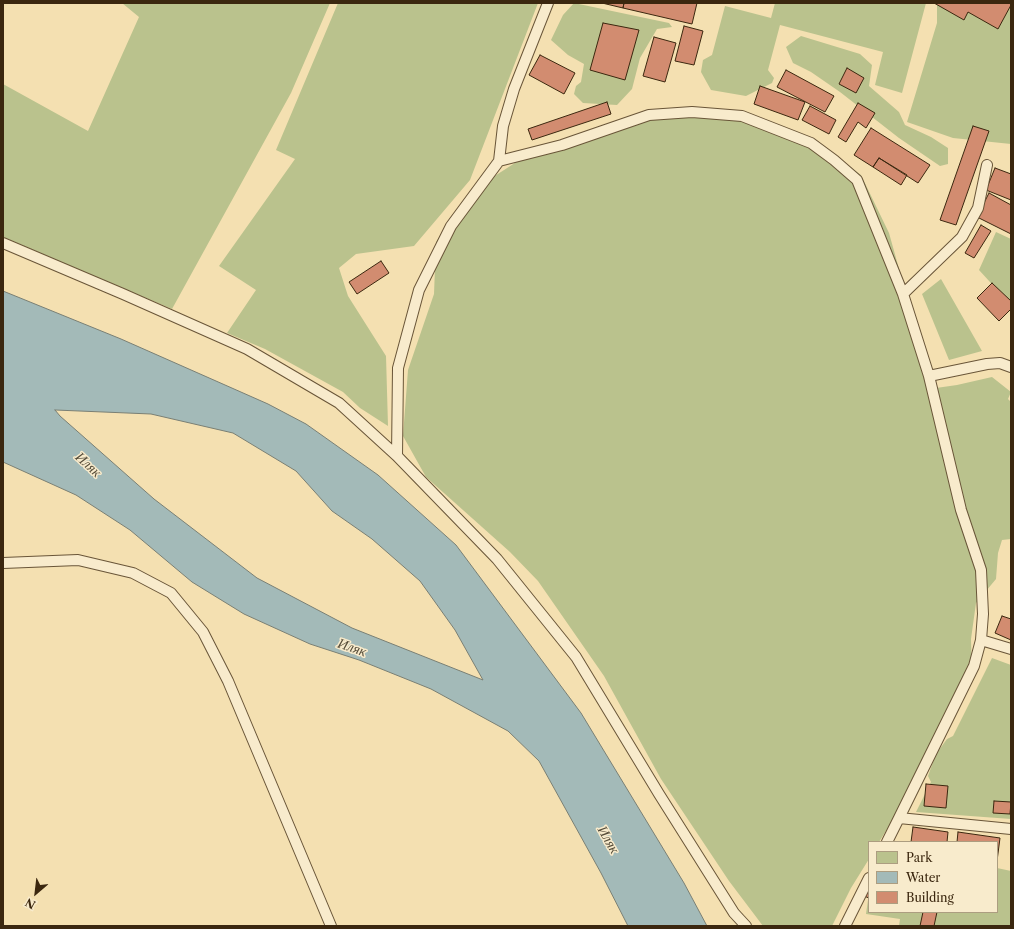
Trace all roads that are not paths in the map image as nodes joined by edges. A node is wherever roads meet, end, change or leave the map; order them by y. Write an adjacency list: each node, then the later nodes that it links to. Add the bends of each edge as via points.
1 (548, 3): 2 (lane, via 502,126)
2 (499, 161): 5 (lane, via 562,144 649,115 692,112 742,116 812,143 857,180); 8 (lane, via 451,226 419,290 398,368)
3 (987, 165): 5 (lane, via 978,208 962,237)
4 (3, 243): 8 (lane, via 247,349 339,403)
5 (903, 294): 7 (lane)
6 (1011, 367): 7 (lane, via 1000,363 987,364)
7 (929, 376): 10 (lane, via 961,510 981,570)
8 (396, 456): 17 (lane, via 497,559 576,657 680,828 734,913)
9 (3, 563): 16 (lane, via 78,560 133,573 171,593 203,632 228,681)
10 (981, 640): 11 (lane); 12 (lane, via 974,666)
11 (1011, 649)
12 (899, 818): 13 (lane); 14 (lane)
13 (1011, 829)
14 (888, 841)
15 (868, 880): 18 (lane)
16 (331, 926)
17 (746, 926)
18 (845, 926)

